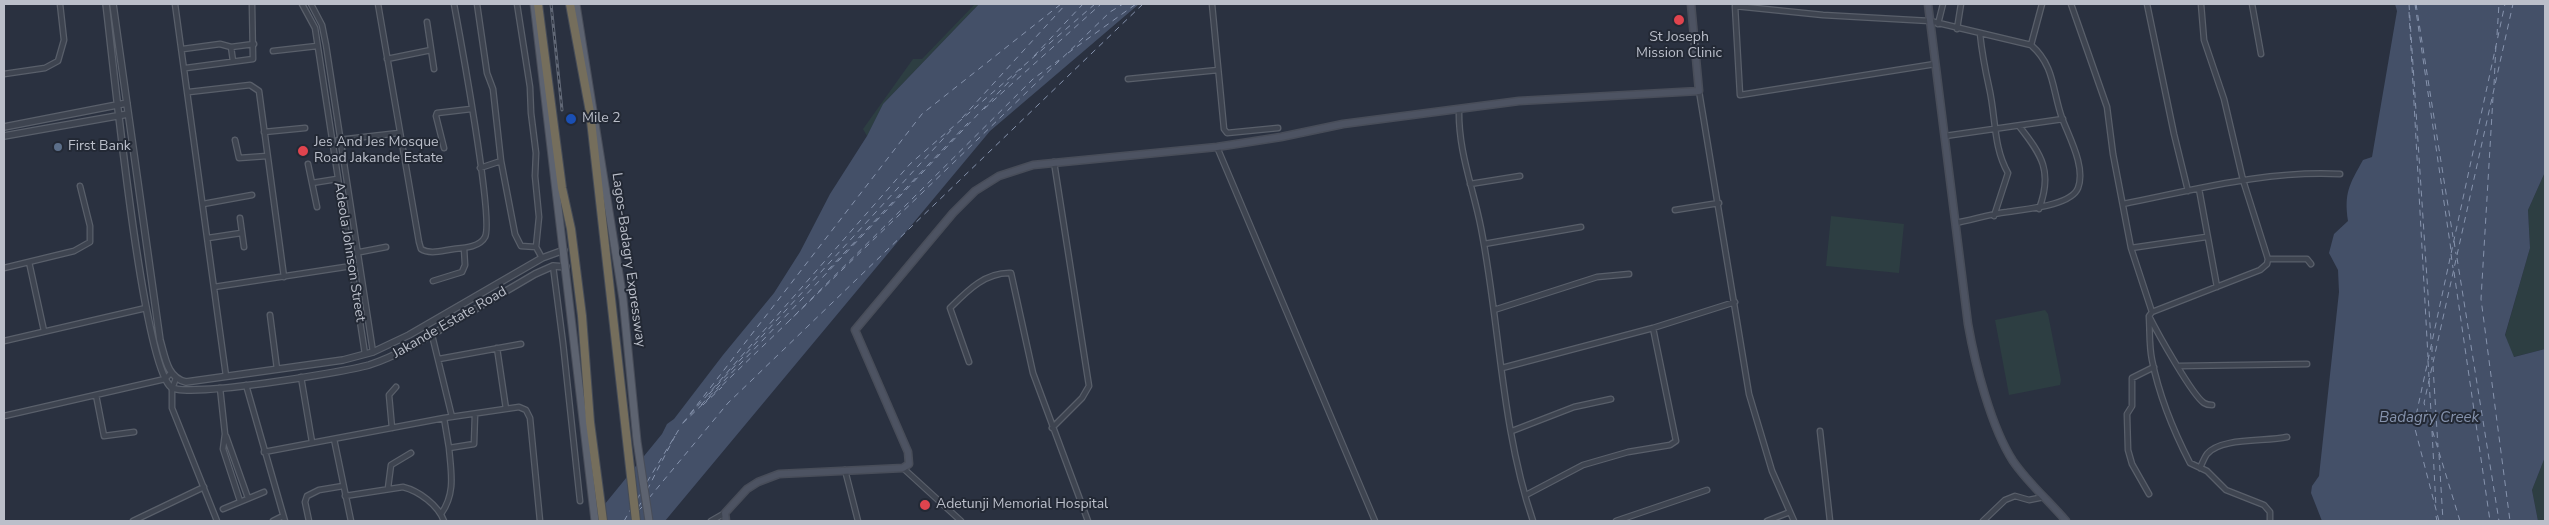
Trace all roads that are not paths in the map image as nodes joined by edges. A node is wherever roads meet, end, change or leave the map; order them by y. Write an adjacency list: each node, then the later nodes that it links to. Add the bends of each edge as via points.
1 (60, 4): 44 (street, via 64,40 58,61 45,68)
2 (106, 4): 49 (street)
3 (113, 4): 48 (street)
4 (175, 4): 34 (street)
5 (252, 4): 30 (street)
6 (302, 4): 31 (street, Adeola Johnson Street, via 315,28)
7 (311, 4): 64 (street, Adeola Johnson Street, via 322,25)
8 (378, 4): 38 (street)
9 (454, 4): 50 (street)
10 (477, 4): 70 (street, via 486,73 493,89)
11 (517, 4): 100 (street, via 536,153)
12 (570, 4): 204 (highway, Lagos-Badagry Expressway, via 590,112)
13 (576, 4): 205 (main road, Lagos-Badagry Expressway, via 623,299 637,441)
14 (1212, 4): 43 (street)
15 (1691, 4): 46 (main road)
16 (1928, 4): 25 (main road)
17 (1943, 4): 27 (street)
18 (1961, 4): 28 (street)
19 (2042, 4): 32 (street)
20 (2071, 4): 86 (street, via 2107,108)
21 (2147, 4): 82 (street)
22 (2201, 4): 77 (street, via 2204,40 2224,99)
23 (2252, 4): 37 (street)
24 (535, 6): 103 (main road, via 555,196); 203 (highway, via 582,316 590,422)
25 (1930, 21): 27 (street); 40 (main road); 40 (street, via 1735,6 1740,95)
26 (427, 22): 35 (street)
27 (1938, 24): 28 (street)
28 (1957, 29): 29 (street)
29 (1980, 34): 32 (street); 59 (street)
30 (254, 44): 33 (street); 39 (street, via 253,59)
31 (317, 46): 36 (street); 66 (street, Adeola Johnson Street)
32 (2031, 46): 54 (street, via 2044,56)
33 (231, 47): 34 (street, via 220,44); 39 (street)
34 (183, 49): 41 (street)
35 (431, 50): 38 (street); 42 (street)
36 (273, 51)
37 (2261, 54)
38 (387, 59): 61 (street)
39 (232, 61): 41 (street)
40 (1935, 64): 63 (main road)
41 (186, 68): 47 (street)
42 (434, 69)
43 (1218, 70): 45 (street); 58 (street, via 1224,129 1227,132)
44 (4, 74)
45 (1128, 79)
46 (1699, 91): 51 (main road, via 1519,100); 84 (street)
47 (189, 92): 60 (street, via 242,85 256,88 261,96); 85 (street)
48 (127, 103): 49 (street); 53 (street)
49 (118, 104): 52 (street); 55 (street)
50 (471, 109): 68 (street, via 437,113); 73 (street)
51 (1459, 109): 67 (main road, via 1343,124); 79 (street, via 1458,132)
52 (119, 114): 53 (street); 62 (street); 121 (street)
53 (128, 114): 143 (street, via 158,324)
54 (2063, 119): 56 (street); 88 (street, via 2076,153 2078,186 2074,194)
55 (4, 126)
56 (2019, 126): 59 (street); 88 (street, via 2046,168)
57 (305, 128): 60 (street)
58 (1278, 128)
59 (1995, 130): 63 (street); 90 (street, via 1999,157 2008,173)
60 (264, 132): 69 (street)
61 (399, 134): 64 (street); 101 (street, via 421,248 432,252)
62 (4, 136)
63 (1945, 136): 92 (main road)
64 (340, 139): 66 (street); 104 (street, Adeola Johnson Street)
65 (235, 140): 69 (street, via 239,158)
66 (332, 140): 76 (street, Adeola Johnson Street)
67 (1217, 147): 71 (main road); 211 (street)
68 (444, 148)
69 (268, 156): 116 (street)
70 (501, 161): 73 (street); 100 (street, via 518,242 521,246)
71 (1054, 162): 162 (street, via 1089,386 1082,398); 175 (main road, via 999,176 975,191 855,330 908,452 910,464)
72 (308, 164): 78 (street)
73 (480, 168): 101 (street, via 486,235 478,244)
74 (2340, 174): 77 (street)
75 (1520, 176): 79 (street)
76 (337, 179): 78 (street); 105 (street, Adeola Johnson Street)
77 (2243, 180): 81 (street); 107 (street)
78 (312, 183): 87 (street)
79 (1470, 184): 97 (street)
80 (80, 186): 108 (street, via 90,226 90,242 74,251)
81 (2199, 189): 82 (street); 95 (street)
82 (2188, 191): 86 (street)
83 (252, 195): 85 (street)
84 (1719, 203): 89 (street); 120 (street)
85 (203, 204): 96 (street)
86 (2123, 204): 102 (street)
87 (317, 208)
88 (2039, 209): 90 (street)
89 (1675, 210)
90 (1994, 216): 92 (street)
91 (240, 218): 94 (street)
92 (1955, 223): 186 (main road, via 1968,324 1985,393 2013,460)
93 (1581, 227): 97 (street)
94 (241, 233): 96 (street); 98 (street)
95 (2206, 237): 102 (street); 119 (street)
96 (208, 238): 118 (street)
97 (1484, 244): 122 (street)
98 (244, 247)
99 (386, 247): 104 (street)
100 (536, 247): 106 (street)
101 (464, 248): 117 (street, via 462,272)
102 (2131, 248): 123 (street)
103 (564, 250): 106 (street); 113 (main road)
104 (357, 253): 105 (street); 110 (street, Adeola Johnson Street)
105 (349, 254): 112 (street, Adeola Johnson Street)
106 (542, 258): 127 (street)
107 (2268, 259): 109 (street, via 2307,259); 119 (street, via 2260,270)
108 (28, 262): 114 (street); 126 (street)
109 (2311, 264)
110 (358, 266): 112 (street); 133 (street, Adeola Johnson Street)
111 (553, 266): 113 (street); 128 (street, Jakande Estate Road); 188 (street)
112 (350, 267): 116 (street); 134 (street, Adeola Johnson Street)
113 (566, 267): 202 (main road)
114 (4, 268)
115 (1629, 274): 122 (street, via 1597,278)
116 (284, 277): 118 (street)
117 (432, 281)
118 (214, 287): 145 (street)
119 (2217, 287): 123 (street)
120 (1735, 302): 125 (street); 191 (street, via 1749,394 1772,471)
121 (146, 308): 126 (street); 148 (street)
122 (1494, 310): 141 (street)
123 (2150, 314): 139 (street); 140 (street)
124 (270, 315): 142 (street)
125 (1653, 328): 141 (street); 184 (street, via 1676,441 1583,465)
126 (44, 332): 129 (street)
127 (409, 335): 131 (street); 133 (street)
128 (432, 335): 131 (street, Jakande Estate Road); 135 (street)
129 (4, 341)
130 (521, 344): 132 (street)
131 (414, 345): 144 (street, Jakande Estate Road, via 368,365)
132 (497, 348): 135 (street); 156 (street)
133 (373, 352): 134 (street)
134 (365, 354): 137 (street)
135 (439, 359): 159 (street)
136 (969, 362): 162 (street, via 950,308 982,280 991,275 1011,273 1033,373)
137 (314, 364): 142 (street); 144 (street)
138 (2307, 364): 139 (street)
139 (2179, 366): 155 (street, via 2204,403)
140 (2154, 367): 176 (street, via 2190,464); 183 (street, via 2132,378 2132,406 2127,414 2129,457)
141 (1502, 368): 163 (street)
142 (277, 369): 145 (street)
143 (171, 373): 147 (street); 148 (street)
144 (315, 374): 146 (street, Jakande Estate Road)
145 (226, 376): 147 (street, via 186,382)
146 (301, 376): 149 (street, Jakande Estate Road); 169 (street)
147 (176, 378): 152 (street)
148 (165, 379): 152 (street); 153 (street)
149 (246, 385): 151 (street, Jakande Estate Road); 173 (street)
150 (396, 387): 161 (street, via 389,395)
151 (220, 388): 152 (street, Jakande Estate Road, via 182,392); 166 (street)
152 (172, 389): 179 (street, via 172,408)
153 (96, 395): 158 (street); 165 (street, via 104,436)
154 (1611, 399): 163 (street, via 1574,407)
155 (2212, 406)
156 (506, 409): 157 (street); 201 (street, via 520,407 530,418)
157 (475, 414): 159 (street); 171 (street, via 474,444)
158 (4, 416)
159 (452, 417): 160 (street)
160 (444, 418): 161 (street); 171 (street)
161 (392, 428): 168 (street)
162 (1052, 428): 210 (street)
163 (1512, 431): 184 (street)
164 (1820, 431): 216 (street)
165 (134, 432)
166 (225, 434): 170 (street); 172 (street)
167 (2286, 437): 176 (street, via 2218,447 2207,454)
168 (334, 439): 169 (street); 178 (street)
169 (312, 442): 173 (street)
170 (232, 447): 172 (street); 187 (street)
171 (449, 448): 193 (street, via 453,488)
172 (223, 449): 189 (street)
173 (264, 452): 194 (street)
174 (411, 453): 180 (street, via 391,465)
175 (903, 468): 177 (main road); 209 (street)
176 (2200, 468): 219 (street, via 2226,490 2264,505 2270,512)
177 (845, 470): 192 (main road, via 768,477 747,490); 208 (street)
178 (343, 486): 185 (street); 198 (street, via 319,490 307,496 304,502)
179 (204, 487): 195 (street); 196 (street)
180 (388, 488): 185 (street); 193 (street, via 410,489)
181 (1708, 490): 213 (street)
182 (264, 492): 187 (street)
183 (2149, 494)
184 (1526, 495): 212 (street)
185 (345, 496): 199 (street)
186 (2046, 497): 217 (street, via 2029,500 2015,496 2005,500); 218 (main road)
187 (248, 498): 189 (street)
188 (580, 501)
189 (240, 502): 190 (street)
190 (223, 509)
191 (1790, 512): 214 (street); 215 (street)
192 (726, 513): 206 (street); 207 (main road)
193 (441, 514): 200 (street)
194 (284, 519): 197 (street)
195 (133, 521)
196 (218, 521)
197 (273, 521)
198 (308, 521)
199 (350, 521)
200 (444, 521)
201 (540, 521)
202 (595, 521)
203 (603, 521)
204 (636, 521)
205 (649, 521)
206 (711, 521)
207 (726, 521)
208 (858, 521)
209 (961, 521)
210 (1088, 521)
211 (1375, 521)
212 (1532, 521)
213 (1616, 521)
214 (1767, 521)
215 (1794, 521)
216 (1830, 521)
217 (1983, 521)
218 (2066, 521)
219 (2270, 521)

